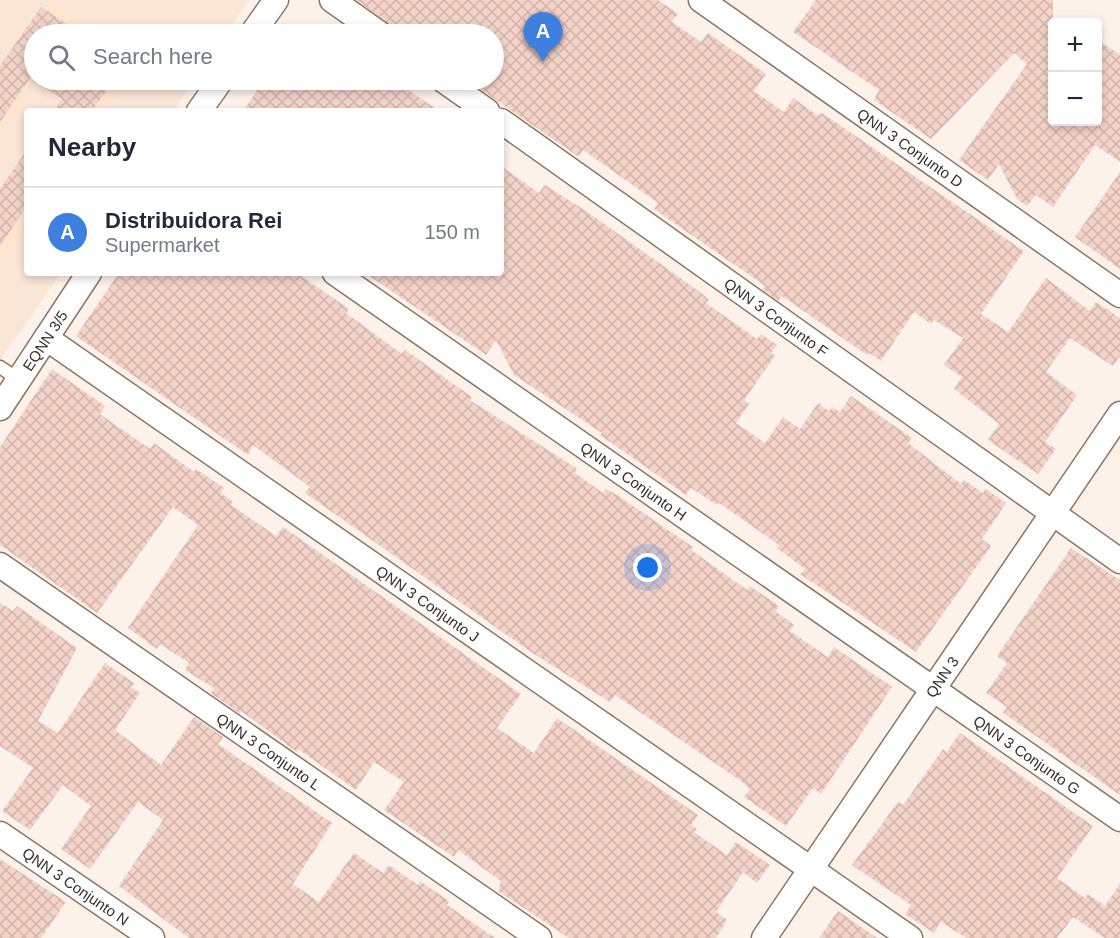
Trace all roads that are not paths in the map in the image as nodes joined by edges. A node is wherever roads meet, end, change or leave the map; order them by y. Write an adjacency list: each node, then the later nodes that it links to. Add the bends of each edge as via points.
1 (276, 0): 4 (street)
2 (332, 0): 5 (street)
3 (701, 0): 13 (street, QNN 3 Conjunto D)
4 (259, 24)
5 (366, 24)
6 (214, 90): 8 (street)
7 (457, 90): 9 (street)
8 (201, 108)
9 (483, 108)
10 (504, 123): 18 (street, QNN 3 Conjunto F)
11 (87, 276): 14 (street, EQNN 3/5)
12 (339, 276): 21 (street, QNN 3 Conjunto H)
13 (1120, 295)
14 (46, 338): 15 (street, EQNN 3/5); 24 (street, QNN 3 Conjunto J)
15 (10, 373): 16 (street, EQNN 3/5)
16 (0, 408)
17 (1120, 414): 18 (street, QNN 3)
18 (1052, 514): 19 (street, QNN 3 Conjunto F); 21 (street, QNN 3)
19 (1120, 561)
20 (0, 565): 26 (street, QNN 3 Conjunto L)
21 (934, 688): 22 (street, QNN 3 Conjunto G); 24 (street, QNN 3)
22 (1120, 819)
23 (0, 834): 25 (street, QNN 3 Conjunto N)
24 (810, 869): 27 (street, QNN 3); 28 (street, QNN 3 Conjunto J)
25 (152, 938)
26 (538, 938)
27 (764, 938)
28 (910, 938)

